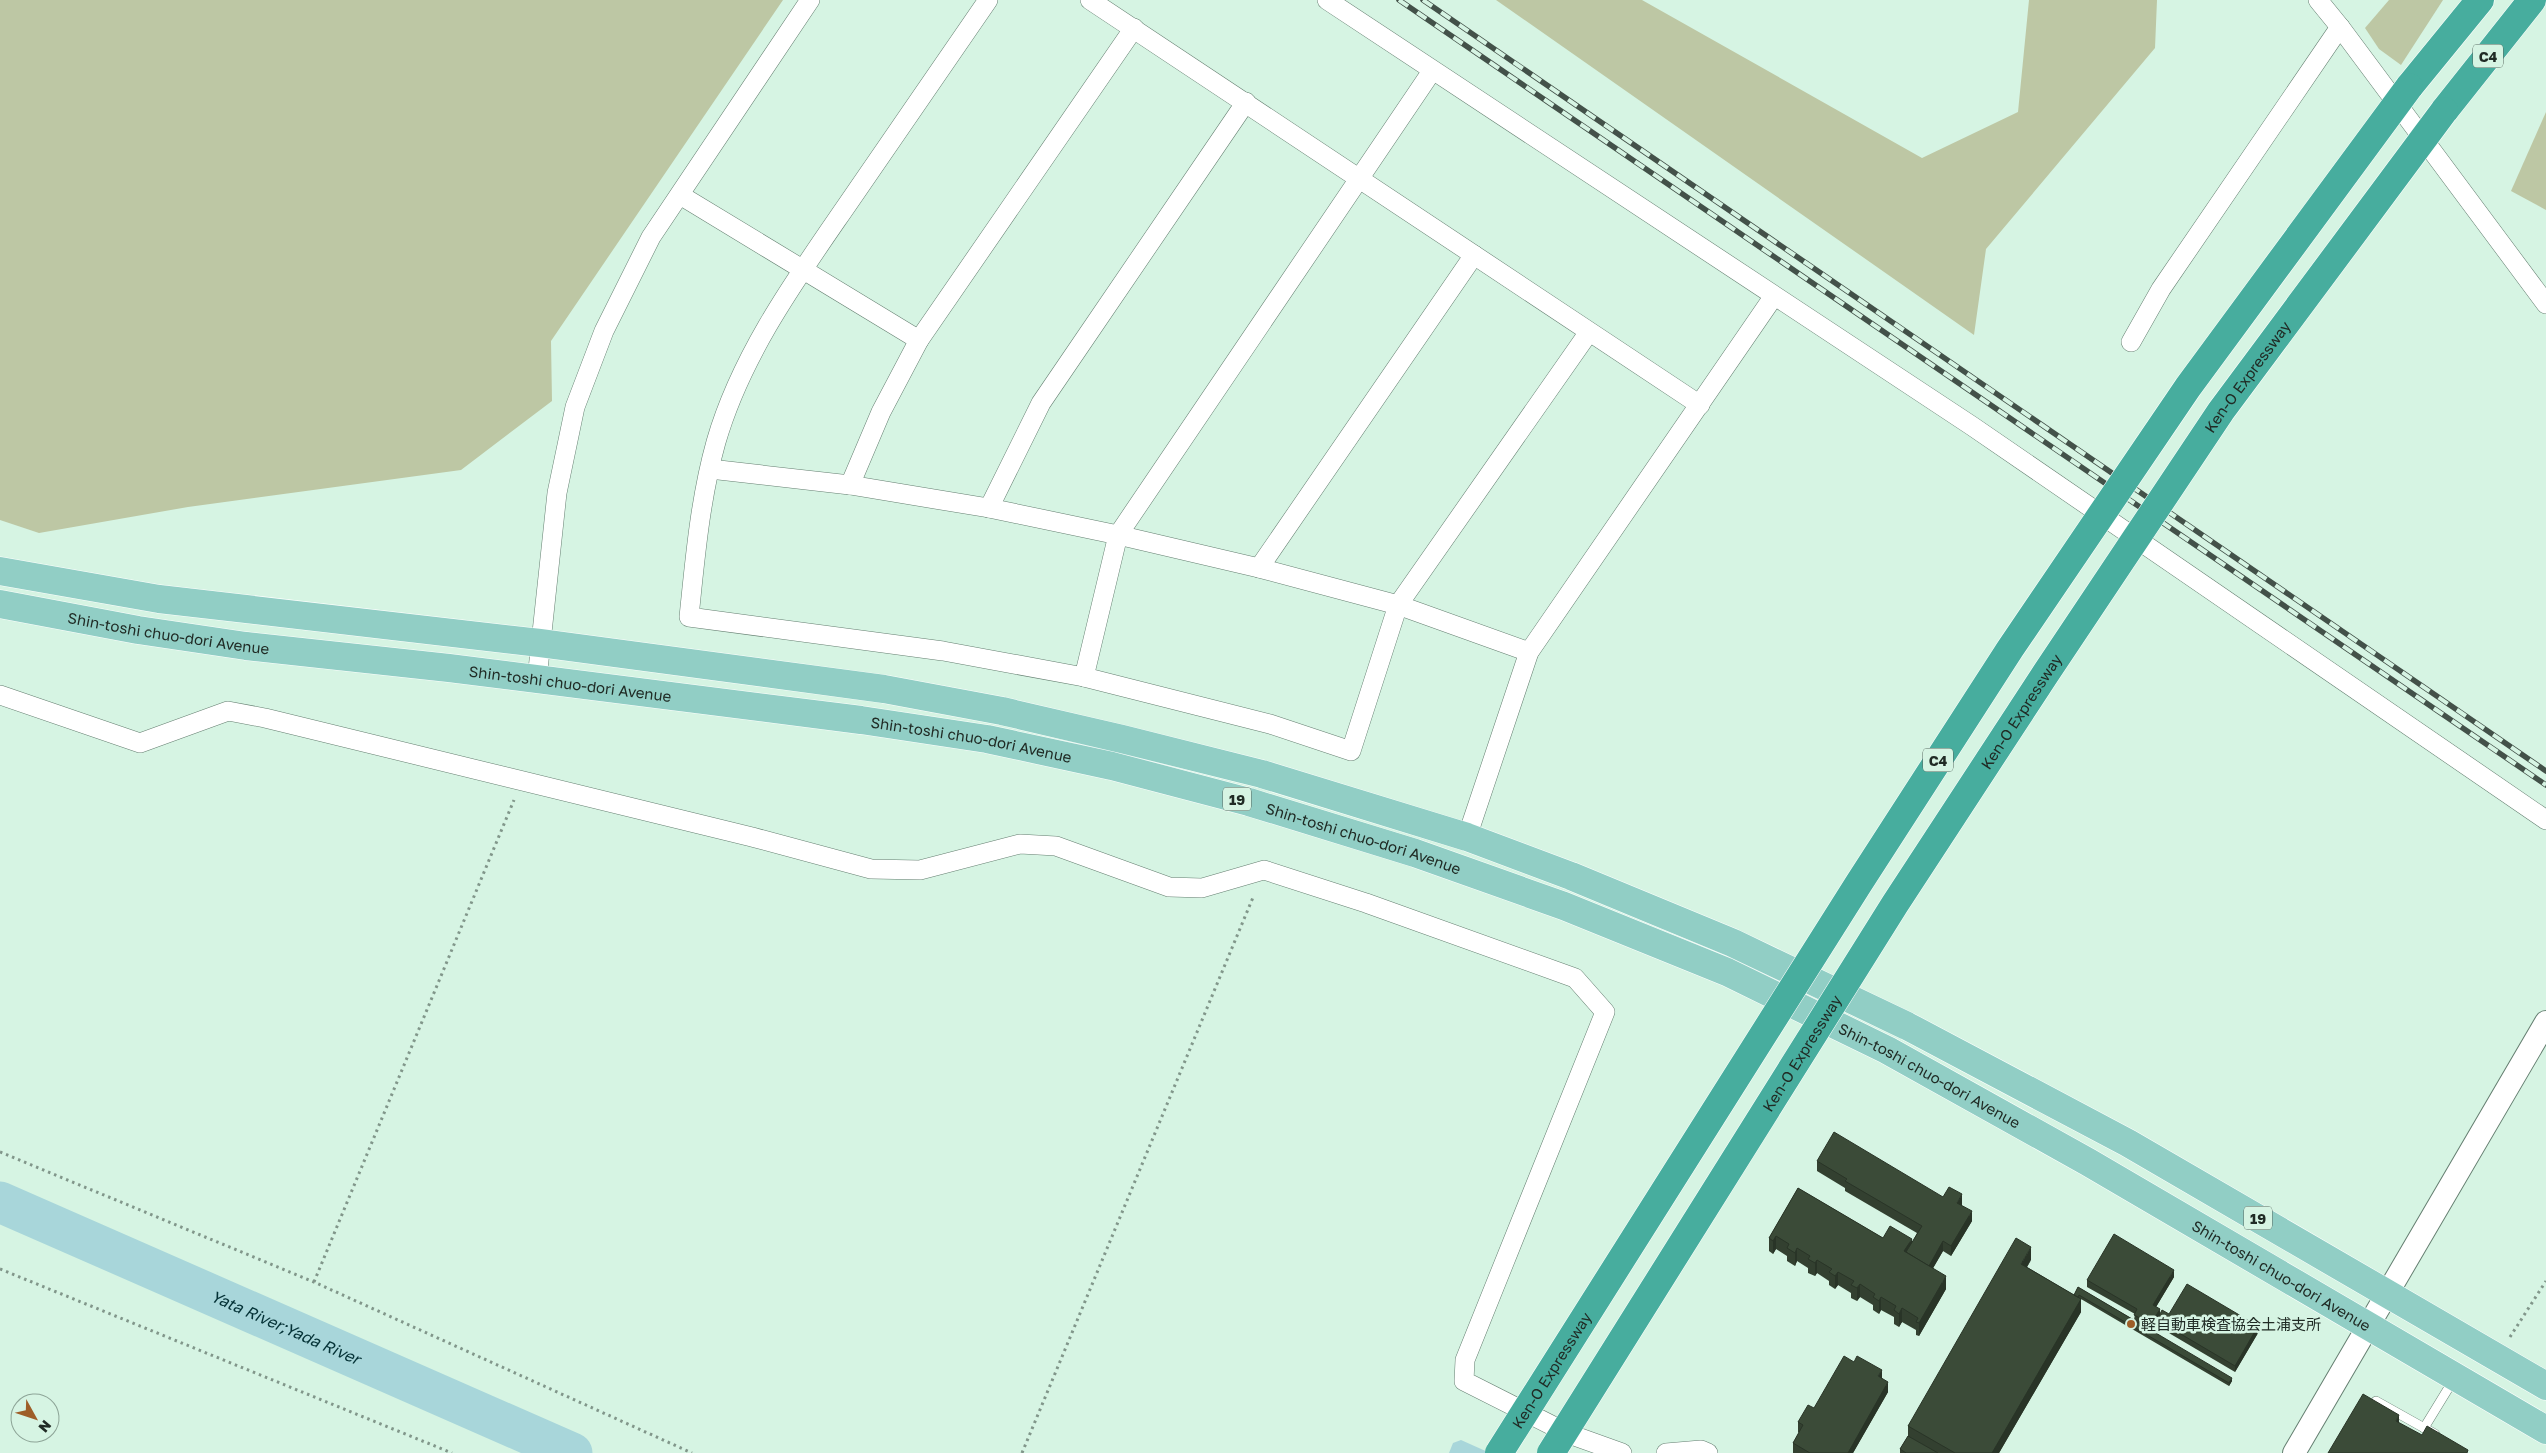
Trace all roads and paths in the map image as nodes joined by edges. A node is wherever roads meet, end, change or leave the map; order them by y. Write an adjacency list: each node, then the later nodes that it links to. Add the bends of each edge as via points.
1 (810, 0): 13 (street)
2 (988, 0): 15 (street)
3 (1090, 0): 9 (street)
4 (1327, 0): 10 (street)
5 (2318, 0): 8 (street)
6 (2480, 0): 56 (highway, Ken-O Expressway / C4, bridge, via 2409,87 2188,387 2010,650 1853,892)
7 (2532, 0): 57 (highway, Ken-O Expressway / C4, bridge, via 2444,111 2221,411 1890,913)
8 (2340, 26): 17 (street); 20 (street, via 2161,289)
9 (1134, 28): 11 (street); 19 (street)
10 (1432, 71): 12 (street); 16 (street)
11 (1246, 102): 12 (street); 24 (street, via 1041,403)
12 (1360, 178): 14 (street); 25 (street)
13 (680, 195): 15 (street); 30 (street, via 651,237 604,331 574,407 557,493)
14 (1474, 255): 18 (street); 26 (street)
15 (802, 270): 19 (street); 22 (street, via 744,371 724,418)
16 (1774, 296): 21 (street); 36 (street, via 1972,426)
17 (2546, 304)
18 (1588, 332): 21 (street); 29 (street)
19 (919, 340): 23 (street, via 881,412)
20 (2132, 342)
21 (1700, 405): 31 (street)
22 (710, 470): 23 (street); 32 (street, via 697,537 689,617 943,651)
23 (850, 485): 24 (street)
24 (988, 508): 25 (street)
25 (1118, 535): 26 (street); 32 (street)
26 (1258, 568): 29 (street)
27 (0, 570): 30 (main road, Shin-toshi chuo-dori Avenue / 19, via 159,599)
28 (0, 604): 33 (main road, Shin-toshi chuo-dori Avenue / 19, via 138,630 236,644)
29 (1398, 605): 31 (street); 32 (street, via 1351,750 1270,724)
30 (540, 643): 33 (street); 37 (main road, Shin-toshi chuo-dori Avenue / 19, via 884,689 1002,711 1262,774)
31 (1529, 652): 37 (street)
32 (1084, 677)
33 (537, 680): 45 (main road, Shin-toshi chuo-dori Avenue / 19, via 861,720 986,740 1112,766 1249,802 1452,866 1564,906 1727,972 1887,1050 2088,1162)
34 (0, 695): 35 (street, via 140,743 228,711)
35 (522, 781): 38 (street, via 871,869 920,870 1020,844 1056,846 1169,887 1202,888); 43 (path)
36 (2546, 820)
37 (1467, 837): 44 (main road, Shin-toshi chuo-dori Avenue / 19, via 1733,943 1907,1026 2128,1143)
38 (1264, 870): 55 (path); 58 (street, via 1575,978 1604,1012 1464,1360 1464,1381 1569,1434)
39 (2546, 1022): 44 (street)
40 (0, 1152): 43 (path)
41 (0, 1269): 53 (path)
42 (2546, 1280): 46 (path)
43 (314, 1282): 54 (path)
44 (2388, 1293): 45 (street); 48 (main road, Shin-toshi chuo-dori Avenue / 19)
45 (2369, 1326): 47 (main road, Shin-toshi chuo-dori Avenue / 19); 61 (street)
46 (2509, 1339)
47 (2456, 1376): 50 (lane); 51 (main road, Shin-toshi chuo-dori Avenue / 19)
48 (2546, 1386)
49 (2376, 1400): 50 (lane)
50 (2424, 1428): 52 (lane)
51 (2546, 1430)
52 (2441, 1438)
53 (452, 1453)
54 (692, 1453)
55 (1022, 1453)
56 (1499, 1453)
57 (1551, 1453)
58 (1622, 1453)
59 (1666, 1453): 60 (street, via 1701,1450)
60 (1708, 1453)
61 (2294, 1453)

